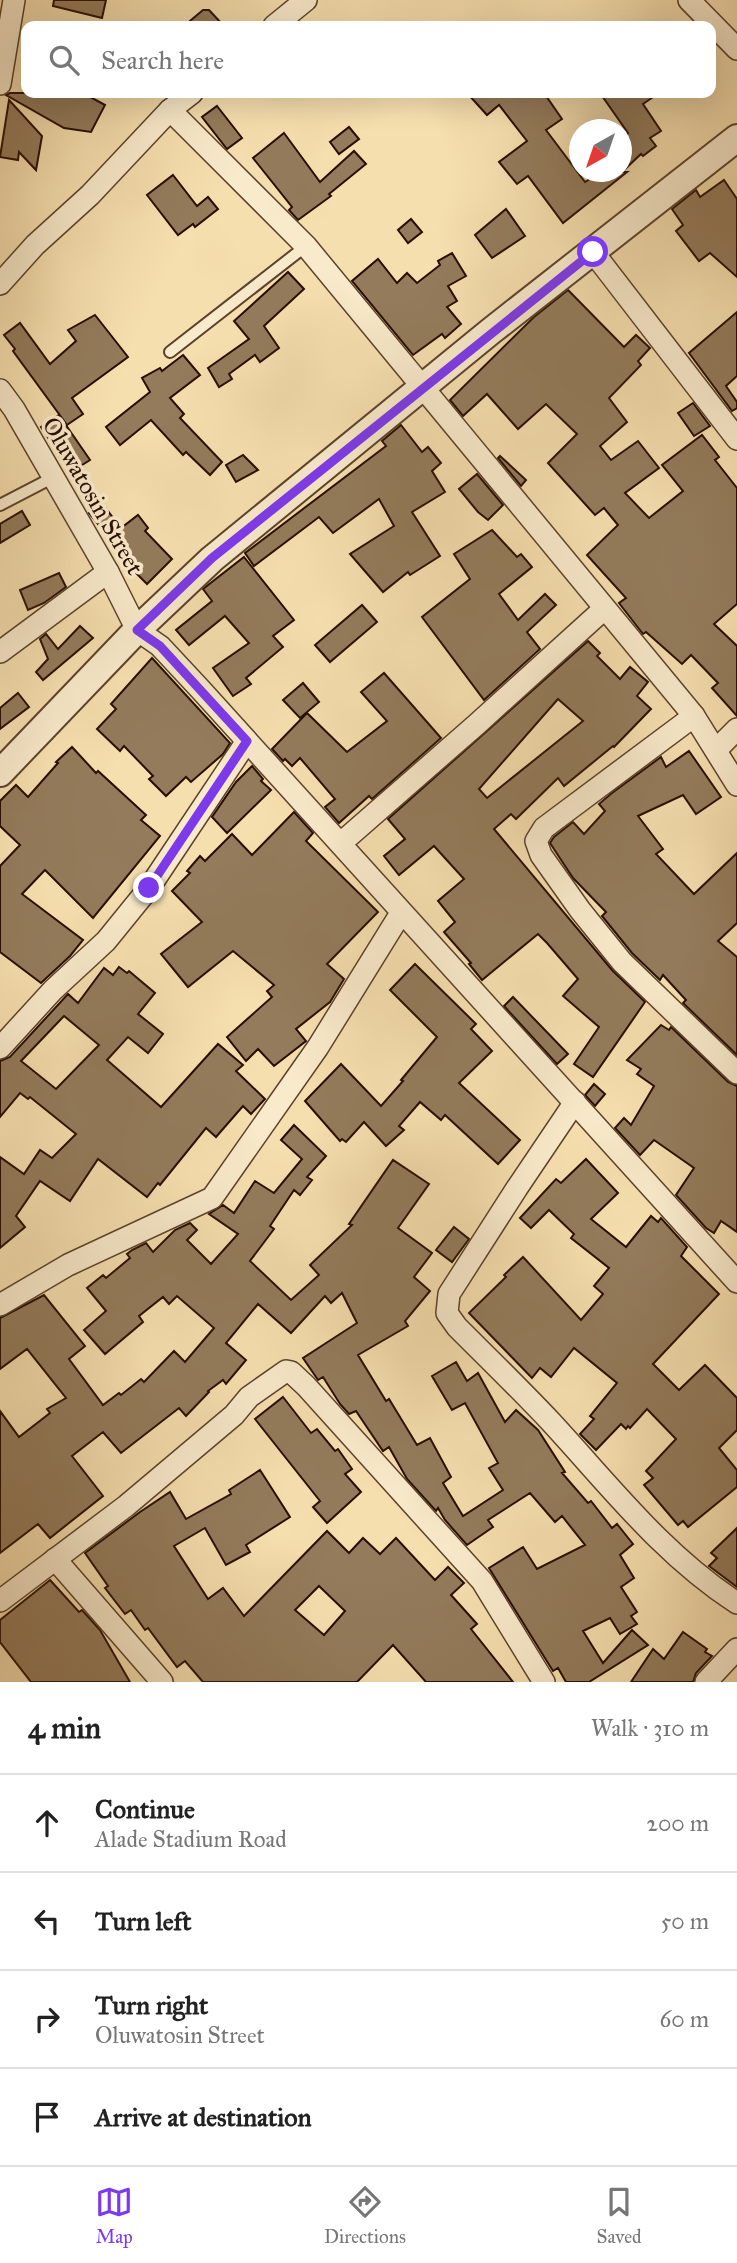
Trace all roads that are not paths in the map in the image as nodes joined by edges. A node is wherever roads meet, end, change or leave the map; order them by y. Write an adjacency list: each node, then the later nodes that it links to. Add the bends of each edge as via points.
1 (14, 0): 8 (street)
2 (689, 0): 5 (street)
3 (304, 1): 4 (street)
4 (280, 21)
5 (710, 21)
6 (716, 28): 7 (street)
7 (737, 49)
8 (0, 84)
9 (186, 98): 10 (street)
10 (170, 110): 12 (street); 14 (street)
11 (737, 138): 13 (street)
12 (306, 246): 15 (lane); 16 (street)
13 (593, 252): 16 (street); 18 (street)
14 (0, 284)
15 (170, 352)
16 (424, 387): 22 (street); 23 (street, via 212,558)
17 (0, 390): 19 (street, Oluwatosin Street)
18 (737, 439)
19 (52, 478): 20 (lane); 21 (street, Oluwatosin Street)
20 (0, 505)
21 (108, 572): 23 (street, Oluwatosin Street); 24 (street)
22 (604, 609): 25 (street); 31 (street)
23 (137, 630): 27 (street, via 160,646); 29 (street)
24 (0, 652)
25 (694, 716): 28 (street); 34 (street, via 544,828 536,841 556,877 622,962)
26 (737, 729): 28 (street)
27 (247, 741): 31 (street); 33 (street, via 149,888 106,941)
28 (716, 750): 30 (street)
29 (0, 774)
30 (737, 785)
31 (341, 843): 32 (street)
32 (401, 913): 35 (street); 37 (street, via 318,1047 212,1198 68,1265)
33 (0, 1048)
34 (737, 1073)
35 (575, 1102): 36 (street); 40 (street, via 449,1294 447,1313 649,1531)
36 (737, 1282)
37 (0, 1305)
38 (55, 1559): 39 (street); 42 (street); 43 (street, via 126,1506 249,1397 291,1372 482,1581)
39 (0, 1601)
40 (737, 1603)
41 (737, 1649): 44 (street)
42 (162, 1682)
43 (544, 1682)
44 (706, 1682)

